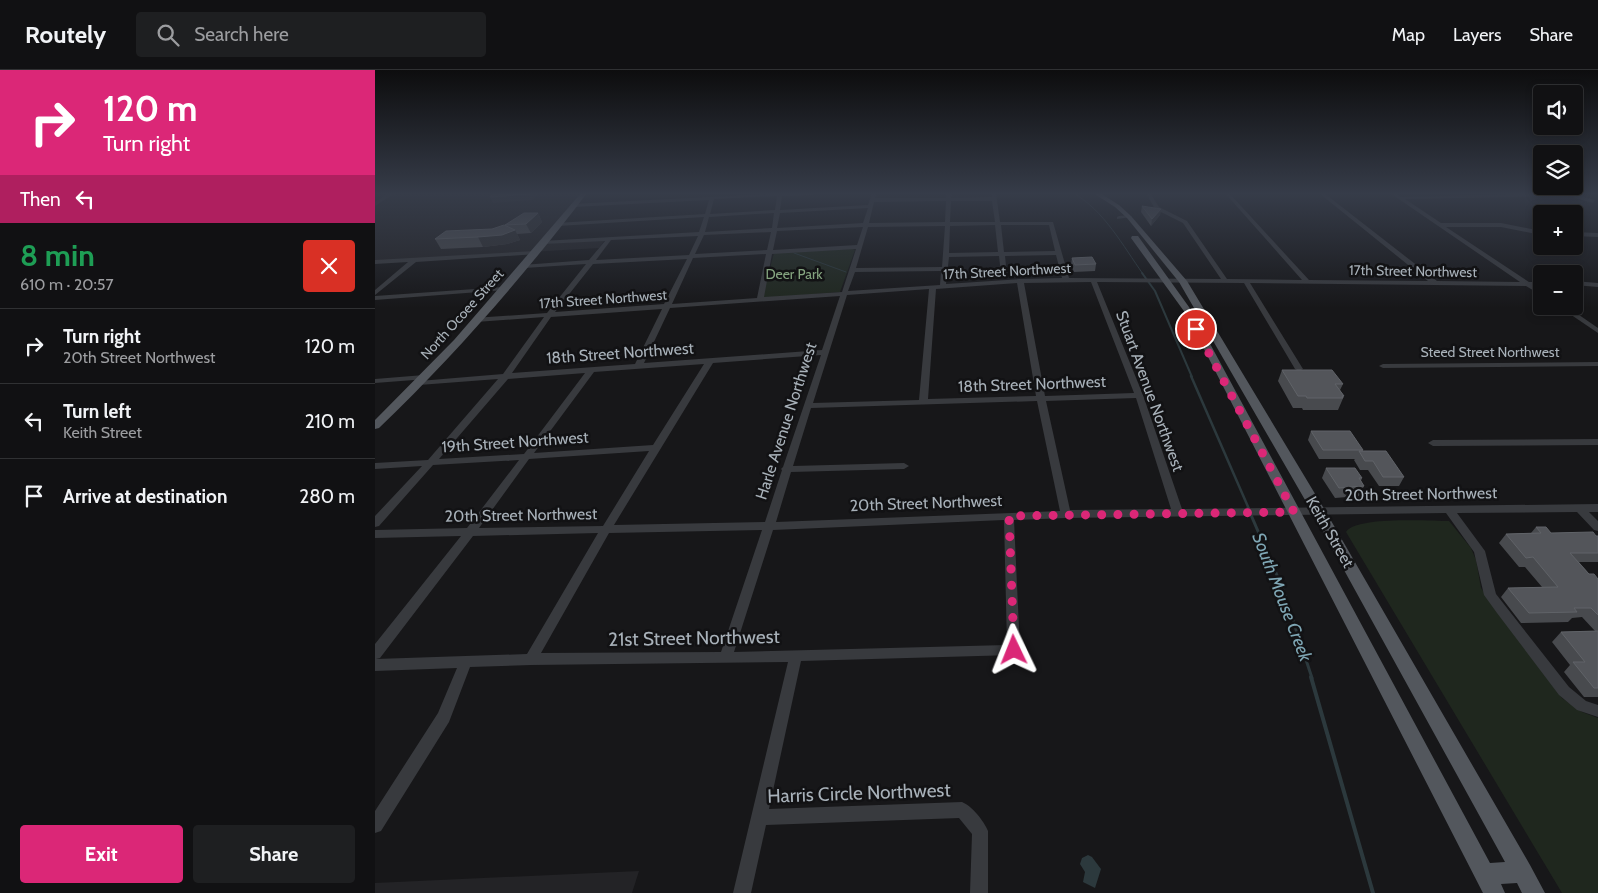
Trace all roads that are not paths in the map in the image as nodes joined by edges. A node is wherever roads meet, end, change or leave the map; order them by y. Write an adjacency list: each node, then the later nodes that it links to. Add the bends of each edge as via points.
1 (552, 231): 18 (main road, North Ocoee Street)
2 (740, 231): 13 (street)
3 (774, 231): 20 (street)
4 (864, 231): 19 (street, Harle Avenue Northwest)
5 (947, 231): 24 (street)
6 (998, 231): 23 (street)
7 (1053, 231): 22 (street)
8 (1141, 231): 37 (main road, Keith Street)
9 (1191, 231): 38 (street)
10 (1262, 231): 40 (street)
11 (1370, 231): 41 (street)
12 (1450, 231): 42 (street)
13 (702, 233): 17 (street); 25 (street)
14 (1131, 234): 36 (main road, Keith Street)
15 (1583, 234): 16 (street)
16 (1598, 235)
17 (610, 238): 18 (street); 28 (street)
18 (544, 242): 21 (main road, North Ocoee Street)
19 (858, 248): 20 (street); 31 (street, Harle Avenue Northwest)
20 (769, 252): 25 (street); 53 (street)
21 (535, 253): 26 (street); 29 (main road, North Ocoee Street)
22 (1059, 253): 23 (street); 33 (street)
23 (1003, 254): 24 (street); 32 (street)
24 (946, 255): 30 (street)
25 (692, 257): 28 (street); 55 (street)
26 (414, 260): 27 (street); 50 (street)
27 (375, 262)
28 (591, 262): 29 (street); 56 (street)
29 (523, 266): 49 (main road, North Ocoee Street)
30 (945, 269): 31 (street); 45 (street)
31 (851, 270): 51 (street, Harle Avenue Northwest)
32 (1002, 276)
33 (1066, 280): 34 (street, 17th Street Northwest); 35 (street, 17th Street Northwest)
34 (1093, 280): 36 (street, 17th Street Northwest); 73 (street, Stuart Avenue Northwest)
35 (1020, 281): 45 (street, 17th Street Northwest); 74 (street)
36 (1162, 281): 37 (street, 17th Street Northwest); 58 (main road, Keith Street)
37 (1183, 281): 38 (street, 17th Street Northwest); 54 (main road, Keith Street)
38 (1225, 281): 39 (street, 17th Street Northwest)
39 (1246, 282): 40 (street, 17th Street Northwest); 68 (street)
40 (1307, 282): 41 (street, 17th Street Northwest)
41 (1435, 283): 42 (street, 17th Street Northwest)
42 (1528, 284): 43 (street, 17th Street Northwest); 48 (street)
43 (1533, 284)
44 (1583, 284): 46 (street)
45 (943, 286): 47 (street, 17th Street Northwest)
46 (1598, 286)
47 (933, 287): 51 (street, 17th Street Northwest); 75 (street)
48 (1533, 287)
49 (503, 289): 52 (street); 59 (main road, North Ocoee Street)
50 (375, 294)
51 (843, 294): 53 (street, 17th Street Northwest); 61 (street, Harle Avenue Northwest)
52 (375, 298)
53 (760, 300): 55 (street, 17th Street Northwest)
54 (1199, 306): 58 (main road); 67 (main road, Keith Street)
55 (668, 307): 56 (street, 17th Street Northwest); 65 (street)
56 (549, 315): 59 (street, 17th Street Northwest); 70 (street)
57 (1574, 315): 60 (street)
58 (1190, 316): 66 (main road, Keith Street)
59 (475, 320): 71 (main road, North Ocoee Street)
60 (1598, 331)
61 (824, 352): 62 (street, 18th Street Northwest); 76 (street, Harle Avenue Northwest)
62 (710, 361): 65 (street, 18th Street Northwest); 82 (street)
63 (1598, 364): 64 (street, Steed Street Northwest)
64 (1383, 366)
65 (639, 367): 69 (street, 18th Street Northwest)
66 (1217, 367): 67 (street); 79 (main road, Keith Street)
67 (1235, 367): 77 (main road, Keith Street)
68 (1299, 369)
69 (591, 370): 70 (street, 18th Street Northwest); 83 (street)
70 (505, 377): 71 (street, 18th Street Northwest); 84 (street)
71 (422, 380): 72 (street, 18th Street Northwest); 78 (main road, North Ocoee Street)
72 (375, 381)
73 (1139, 395): 74 (street, 18th Street Northwest); 93 (street, Stuart Avenue Northwest)
74 (1041, 398): 75 (street, 18th Street Northwest); 94 (street)
75 (923, 402): 76 (street, 18th Street Northwest)
76 (807, 406): 87 (street, Harle Avenue Northwest)
77 (1266, 421): 79 (main road, via 1256,427); 92 (main road, Keith Street)
78 (375, 426)
79 (1257, 442): 91 (main road, Keith Street)
80 (1598, 442): 81 (street)
81 (1433, 443)
82 (657, 448): 83 (street, 19th Street Northwest); 99 (street)
83 (527, 456): 84 (street, 19th Street Northwest); 100 (street)
84 (430, 463): 85 (street, 19th Street Northwest); 96 (street)
85 (375, 466)
86 (904, 466): 87 (street)
87 (786, 470): 97 (street, Harle Avenue Northwest)
88 (1579, 508): 89 (street, 20th Street Northwest); 90 (street, 20th Street Northwest); 98 (street)
89 (1598, 508)
90 (1449, 510): 92 (street, 20th Street Northwest); 108 (street, via 1479,551 1490,595 1501,610 1564,691 1582,706)
91 (1294, 512): 92 (street, 20th Street Northwest); 93 (street, 20th Street Northwest); 112 (main road, Keith Street)
92 (1319, 512): 111 (main road, Keith Street)
93 (1178, 513): 94 (street, 20th Street Northwest)
94 (1066, 514): 95 (street, 20th Street Northwest)
95 (1009, 516): 97 (street, 20th Street Northwest); 103 (street, 21st Street Northwest, via 1014,650)
96 (375, 523)
97 (768, 526): 99 (street, 20th Street Northwest); 104 (street, Harle Avenue Northwest)
98 (1598, 527)
99 (606, 530): 100 (street, 20th Street Northwest); 105 (street)
100 (470, 532): 101 (street, 20th Street Northwest); 102 (street)
101 (375, 534)
102 (375, 654)
103 (796, 656): 104 (street, 21st Street Northwest); 109 (street)
104 (726, 658): 105 (street, 21st Street Northwest)
105 (531, 659): 106 (street, 21st Street Northwest)
106 (465, 663): 107 (street, 21st Street Northwest); 110 (street, via 444,717)
107 (375, 665)
108 (1598, 711)
109 (759, 816): 113 (street); 114 (street, Harris Circle Northwest, via 962,810 980,831)
110 (375, 825)
111 (1523, 872): 112 (main road); 116 (main road, Keith Street)
112 (1484, 874): 115 (main road, Keith Street)
113 (742, 893)
114 (979, 893)
115 (1494, 893)
116 (1534, 893)

